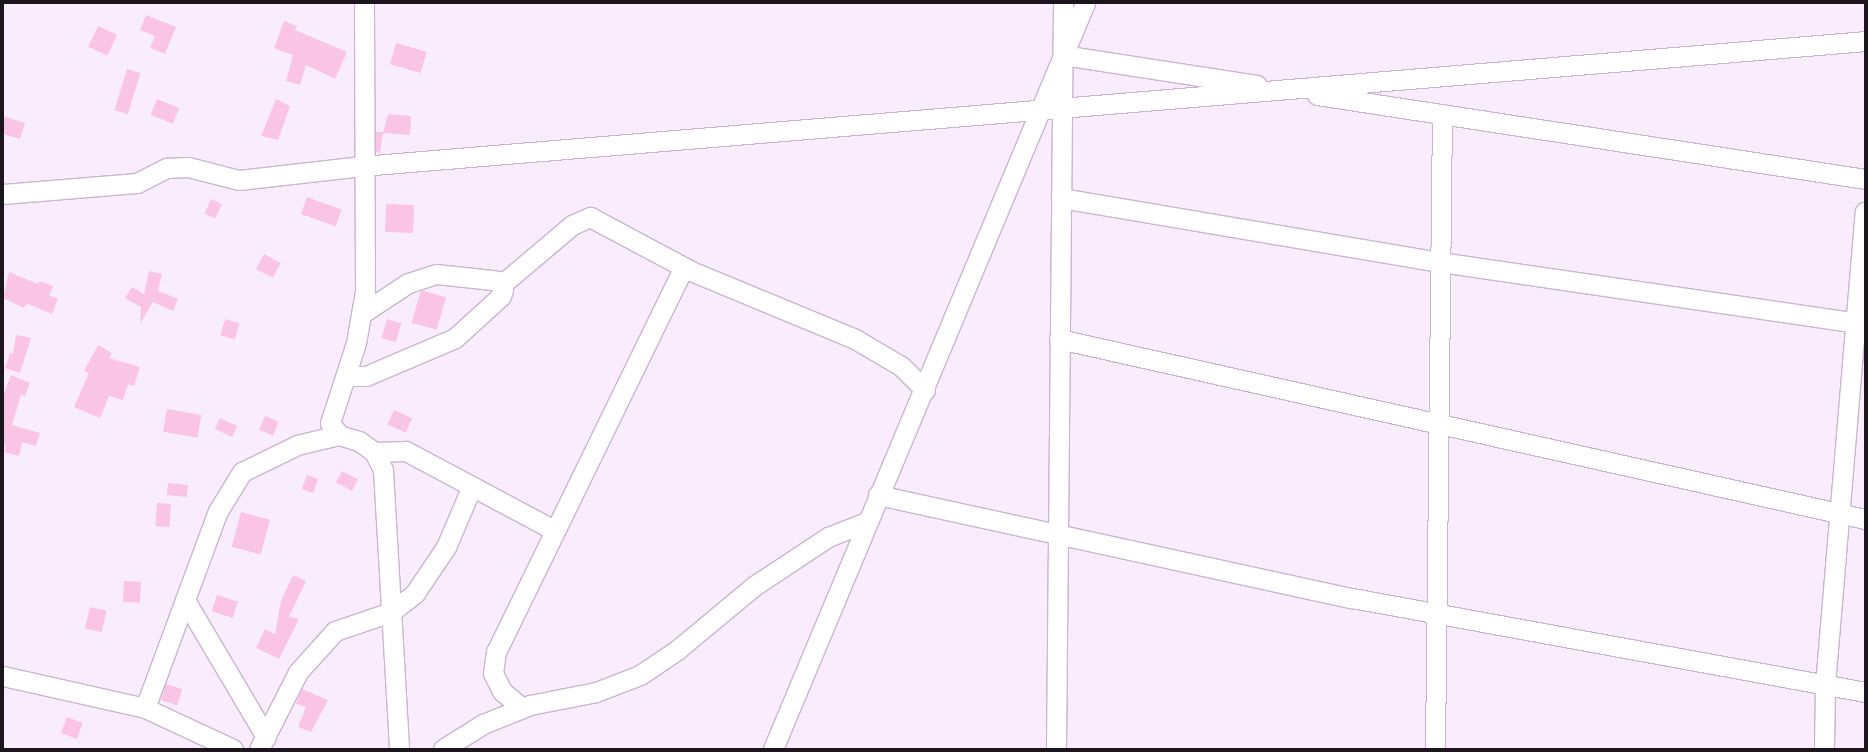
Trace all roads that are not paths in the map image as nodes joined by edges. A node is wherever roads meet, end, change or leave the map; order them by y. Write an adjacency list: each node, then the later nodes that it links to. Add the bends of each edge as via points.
1 (364, 3): 10 (street)
2 (1063, 3): 5 (street)
3 (1085, 3): 5 (street)
4 (1865, 41): 6 (street)
5 (1063, 55): 6 (street); 7 (street); 8 (street)
6 (1287, 90): 7 (street); 9 (street)
7 (1062, 110): 8 (street); 13 (street)
8 (1038, 112): 10 (street); 22 (street)
9 (1442, 114): 11 (street); 15 (street)
10 (362, 166): 12 (street, via 239,180 188,167 167,168 137,183); 18 (street, via 365,291)
11 (1865, 180)
12 (3, 194)
13 (1061, 198): 15 (street); 20 (street)
14 (1865, 212): 19 (street)
15 (1440, 262): 19 (street); 23 (street)
16 (684, 267): 17 (street, via 590,216 572,225); 22 (street, via 855,339 901,366); 31 (street)
17 (501, 285): 18 (street, via 492,280 436,274 408,283); 21 (street, via 501,296 455,338 366,376)
18 (361, 314): 21 (street)
19 (1856, 323): 28 (street)
20 (1059, 339): 23 (street); 32 (street)
21 (347, 376): 24 (street, via 336,396 330,423)
22 (925, 390): 27 (street)
23 (1439, 421): 28 (street); 35 (street)
24 (339, 435): 25 (street, via 359,441); 33 (street, via 297,446 242,472 218,511)
25 (374, 452): 26 (street, via 406,451); 34 (street, via 382,470)
26 (472, 486): 31 (street); 34 (street, via 446,547 415,593)
27 (878, 495): 30 (street); 32 (street)
28 (1840, 513): 29 (street); 37 (street)
29 (1865, 519)
30 (866, 522): 40 (street, via 828,538 754,586 677,650 640,675 596,692); 45 (street)
31 (554, 530): 40 (street, via 496,652 493,673 502,690)
32 (1056, 534): 35 (street, via 1352,598); 46 (street)
33 (185, 600): 39 (street); 41 (street)
34 (391, 612): 41 (street, via 335,631 298,672); 43 (street)
35 (1437, 612): 37 (street); 47 (street)
36 (3, 676): 39 (street)
37 (1825, 685): 38 (street); 48 (street)
38 (1865, 692)
39 (145, 708): 42 (street)
40 (522, 708): 44 (street, via 483,724)
41 (263, 743)
42 (233, 749)
43 (399, 749)
44 (444, 749)
45 (773, 749)
46 (1056, 749)
47 (1435, 749)
48 (1824, 749)

